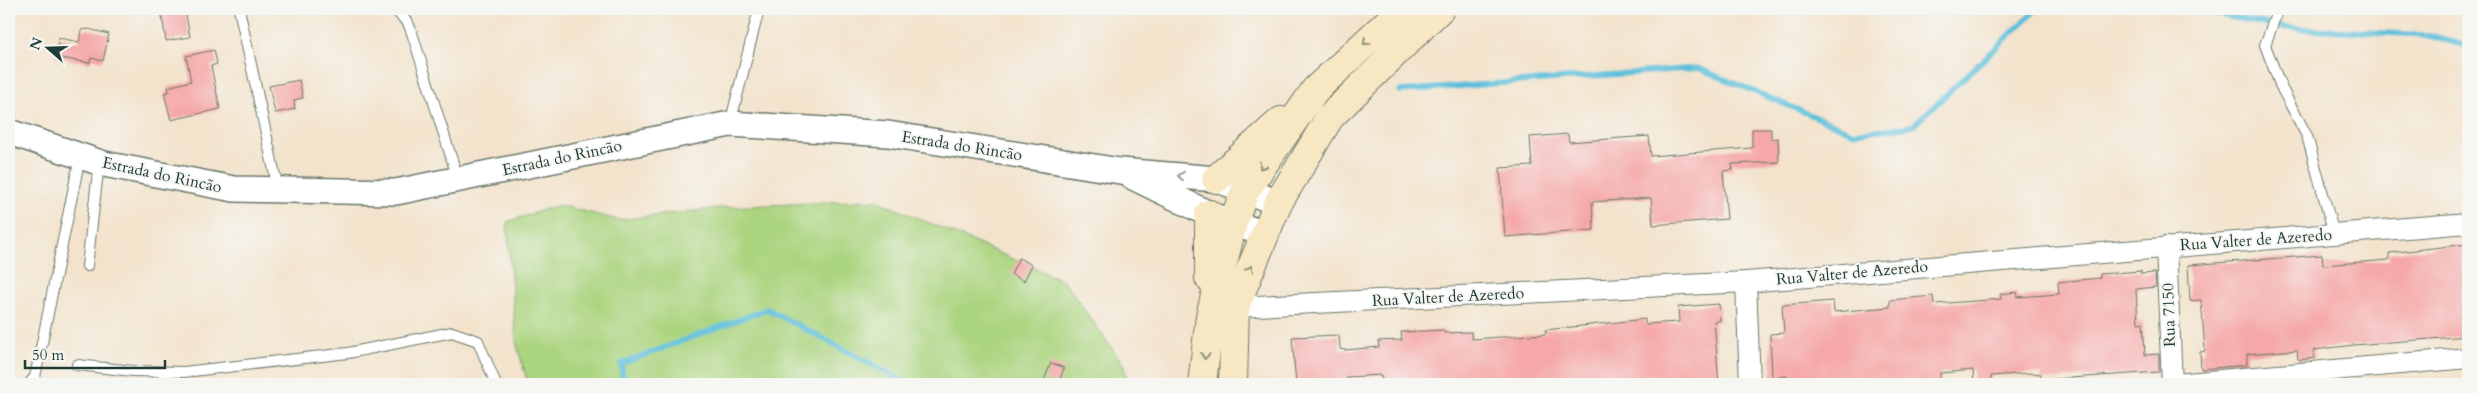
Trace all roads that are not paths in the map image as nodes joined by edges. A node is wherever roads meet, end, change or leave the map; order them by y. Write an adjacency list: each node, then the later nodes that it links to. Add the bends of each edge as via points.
1 (239, 9): 14 (lane)
2 (394, 9): 12 (lane, via 408,23 412,33)
3 (759, 9): 8 (lane)
4 (1402, 9): 7 (main road, one-way to 7)
5 (1440, 9): 16 (main road, via 1330,117)
6 (2278, 9): 20 (lane, via 2265,45 2281,87 2306,136)
7 (1315, 90): 13 (main road); 15 (main road, one-way to 15)
8 (730, 124): 11 (street, Estrada do Rincão, via 888,134); 12 (street, Estrada do Rincão)
9 (9, 132): 10 (street, Estrada do Rincão)
10 (89, 159): 14 (street, Estrada do Rincão, via 234,189); 22 (lane); 27 (lane, via 35,377)
11 (1120, 171): 13 (street, Estrada do Rincão, one-way to 11); 17 (street, Estrada do Rincão)
12 (458, 179): 14 (street, Estrada do Rincão, via 396,192)
13 (1216, 179): 15 (street, Estrada do Rincão)
14 (279, 190)
15 (1245, 190): 16 (street, Estrada do Rincão); 17 (main road)
16 (1278, 203): 19 (main road)
17 (1221, 219): 19 (street, Estrada do Rincão); 24 (main road)
18 (2468, 223): 20 (street, Rua Valter de Azeredo)
19 (1264, 234): 24 (main road, one-way to 19)
20 (2334, 234): 21 (street, Rua Valter de Azeredo)
21 (2166, 246): 23 (street, Rua Valter de Azeredo); 33 (street, Rua 7150)
22 (87, 266)
23 (1746, 282): 24 (street, Rua Valter de Azeredo); 32 (street)
24 (1226, 315): 29 (main road, one-way to 29); 30 (main road); 31 (street)
25 (2468, 358): 33 (street)
26 (77, 365): 28 (lane, via 184,372 348,353 452,332 478,341)
27 (29, 384)
28 (496, 384)
29 (1202, 384)
30 (1233, 384)
31 (1245, 384)
32 (1750, 384)
33 (2173, 384)

